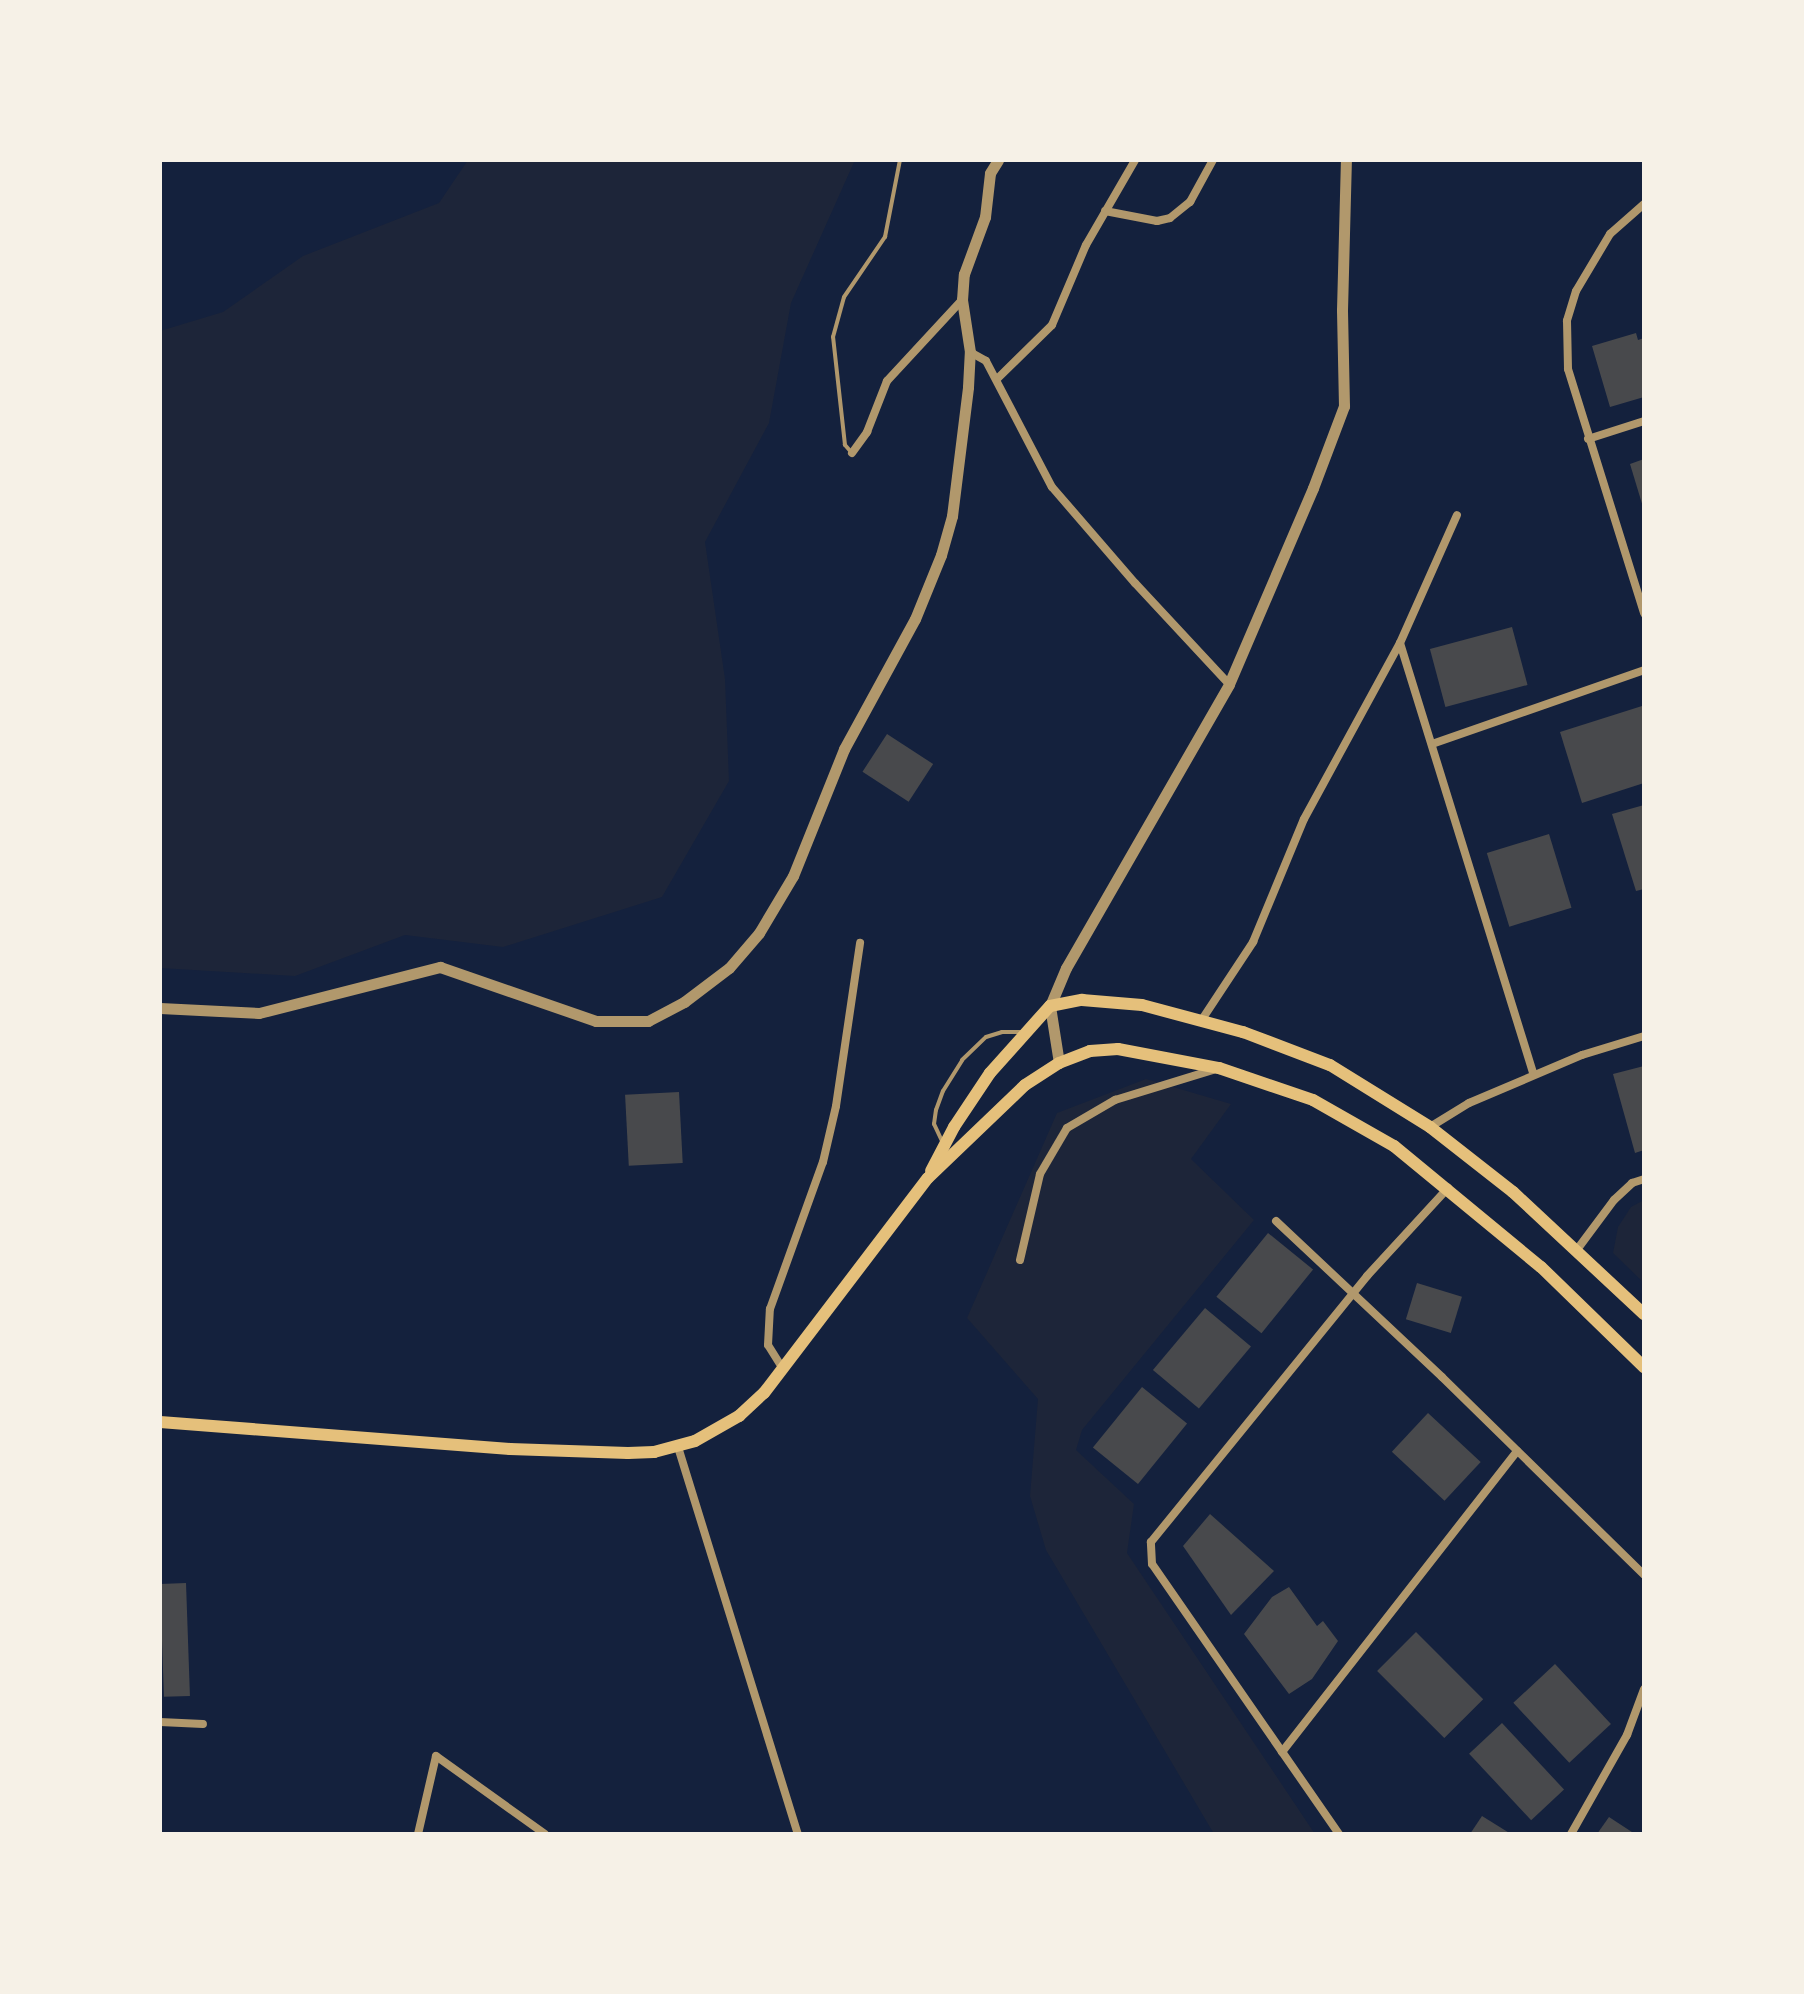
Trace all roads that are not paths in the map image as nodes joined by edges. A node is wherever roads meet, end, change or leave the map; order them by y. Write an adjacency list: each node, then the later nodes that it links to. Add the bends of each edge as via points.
1 (900, 160): 13 (lane, via 885,237 844,297 833,337 845,445)
2 (998, 160): 8 (street, via 985,190 985,217 964,274)
3 (1135, 160): 7 (street)
4 (1213, 160): 7 (street, via 1190,202 1170,218 1157,221)
5 (1346, 160): 18 (street, via 1344,406)
6 (1644, 204): 12 (street, via 1610,234 1576,291 1567,321 1568,369)
7 (1105, 211): 10 (street, via 1052,325)
8 (962, 300): 9 (street); 13 (street, via 887,381 867,432)
9 (970, 352): 10 (street, via 986,361); 22 (street, via 952,516 927,592 844,749 793,876 759,933 729,968 648,1021 596,1021 440,967 259,1013)
10 (997, 379): 18 (street, via 1052,487)
11 (1644, 421): 12 (street)
12 (1588, 439): 15 (street)
13 (852, 453)
14 (1457, 515): 16 (street)
15 (1644, 613)
16 (1400, 643): 19 (street); 23 (street, via 1304,819 1253,942)
17 (1644, 670): 19 (street)
18 (1229, 684): 21 (street, via 1084,934)
19 (1432, 744): 28 (street)
20 (860, 943): 40 (street, via 823,1162 770,1309 768,1345)
21 (1050, 1006): 23 (main road, via 1112,1000); 24 (main road); 26 (street)
22 (160, 1008)
23 (1201, 1021): 29 (main road, via 1330,1065)
24 (1024, 1032): 30 (main road, via 990,1073); 30 (lane, via 986,1037 962,1060 936,1110 934,1124)
25 (1644, 1036): 28 (street)
26 (1059, 1063): 27 (main road, via 1090,1051 1118,1049); 31 (main road, via 1025,1085)
27 (1219, 1068): 33 (main road, via 1313,1100 1394,1146); 36 (street, via 1115,1100 1067,1128 1040,1174)
28 (1534, 1075): 29 (street, via 1469,1103)
29 (1430, 1127): 35 (main road, via 1513,1192)
30 (944, 1145): 31 (main road)
31 (928, 1178): 40 (main road)
32 (1644, 1179): 35 (street, via 1614,1200)
33 (1448, 1188): 37 (street); 39 (main road, via 1541,1267)
34 (1276, 1221): 37 (street)
35 (1576, 1251): 38 (main road)
36 (1020, 1260)
37 (1351, 1294): 43 (street); 48 (street, via 1151,1542 1152,1564)
38 (1644, 1314)
39 (1644, 1367)
40 (783, 1369): 42 (main road, via 739,1416)
41 (160, 1422): 42 (main road, via 510,1449 628,1453)
42 (678, 1447): 51 (street)
43 (1517, 1451): 44 (street); 48 (street)
44 (1644, 1575)
45 (1644, 1689): 53 (street, via 1627,1735)
46 (160, 1722): 47 (street)
47 (203, 1724)
48 (1282, 1752): 52 (street)
49 (418, 1834): 50 (street, via 436,1756)
50 (545, 1834)
51 (798, 1834)
52 (1339, 1834)
53 (1571, 1834)

